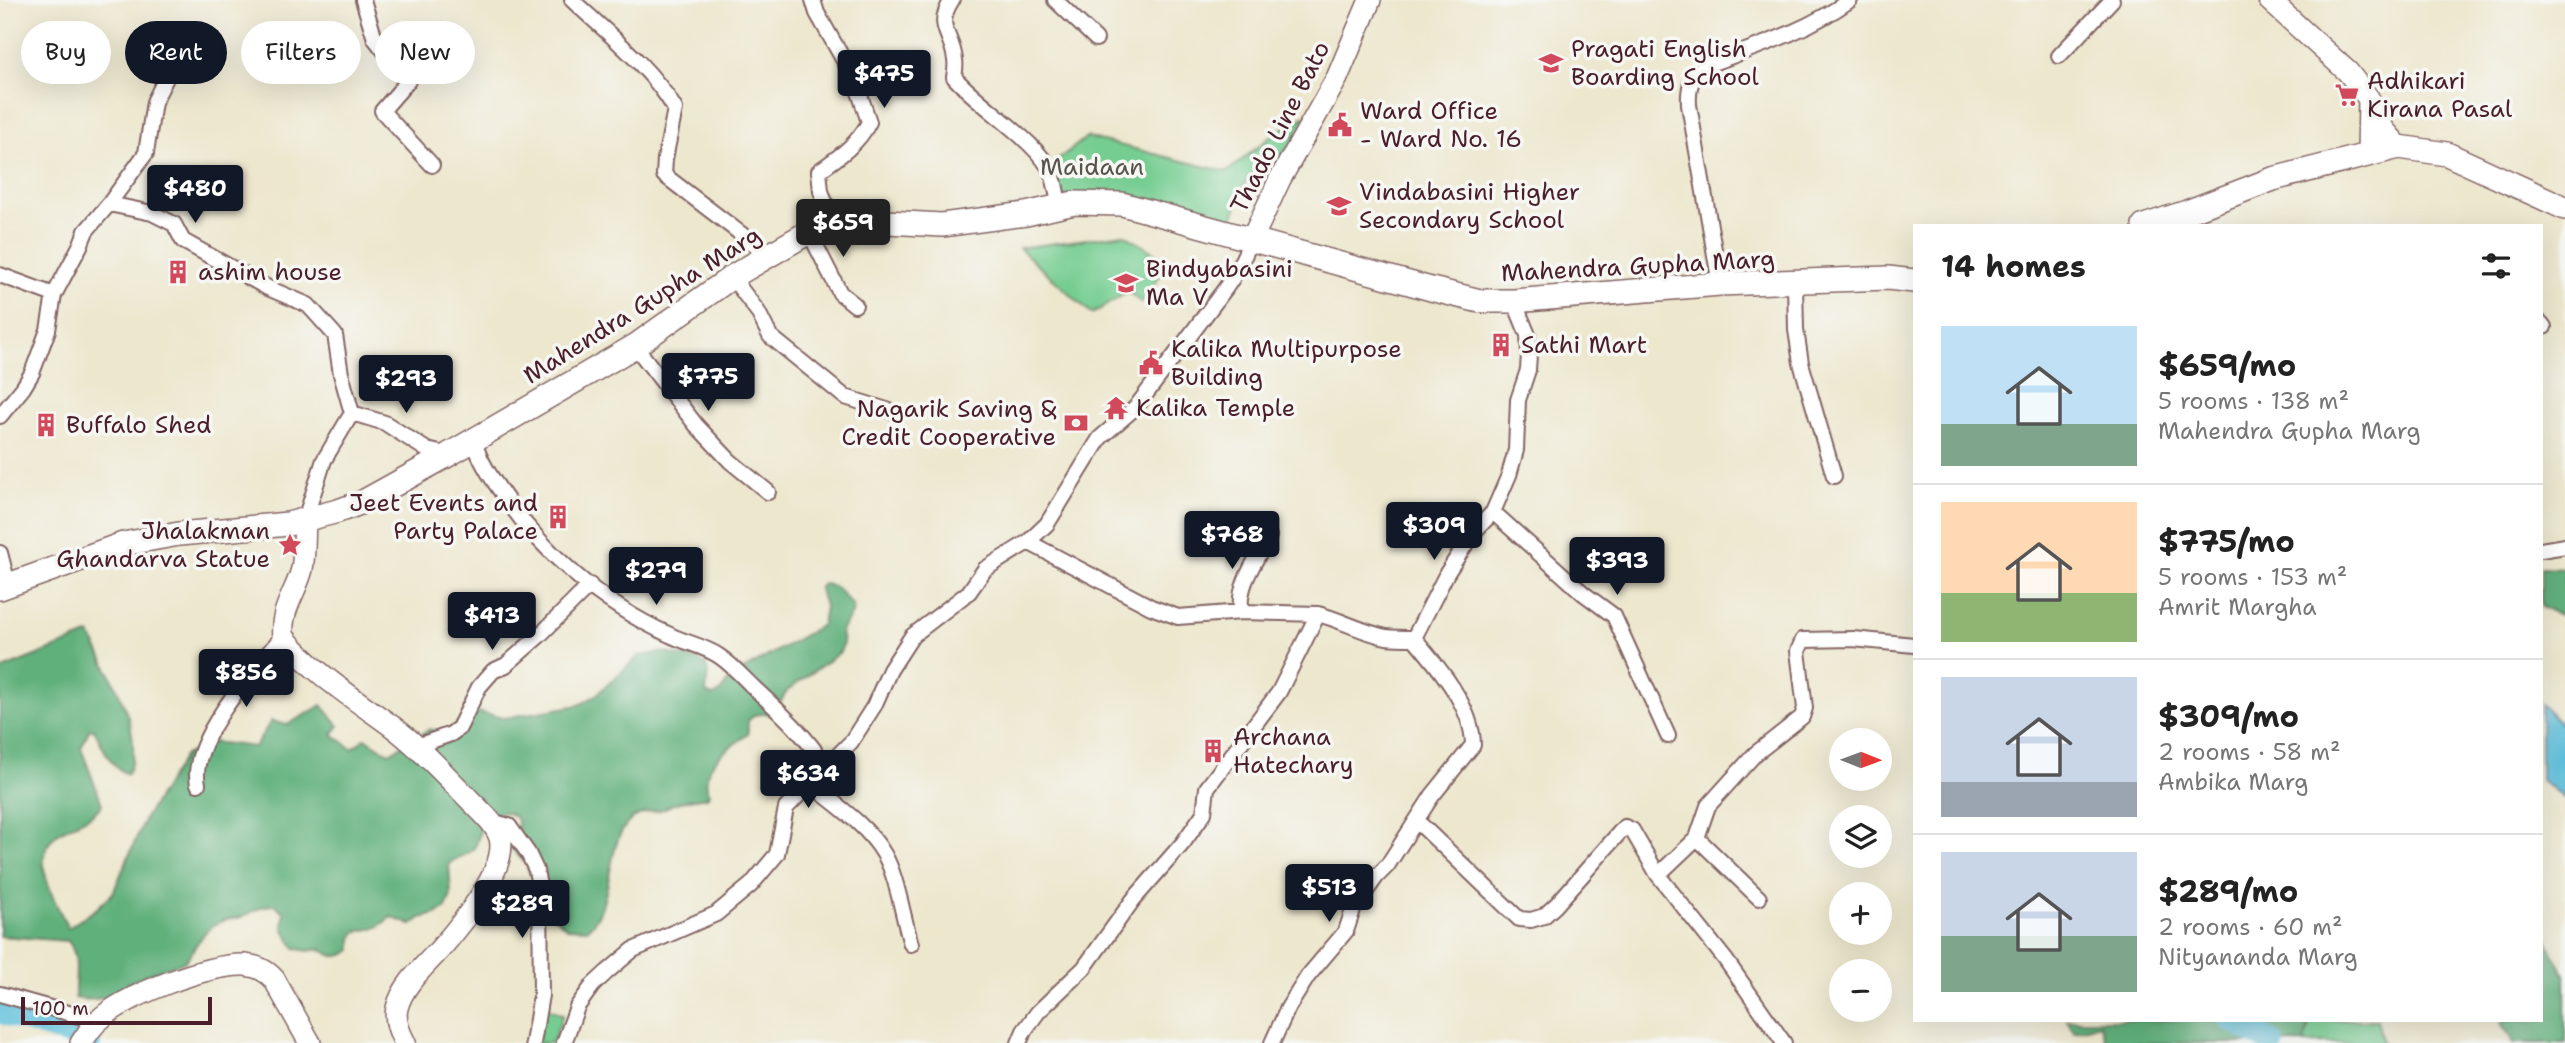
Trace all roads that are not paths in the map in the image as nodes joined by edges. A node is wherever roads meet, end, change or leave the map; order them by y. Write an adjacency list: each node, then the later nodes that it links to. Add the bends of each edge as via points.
1 (363, 0): 16 (street, via 375,39 408,81 382,111)
2 (572, 0): 25 (street, via 648,74 675,109 664,175)
3 (813, 0): 20 (street, via 855,80 869,122 841,156 820,171)
4 (952, 0): 18 (street, via 944,12 943,28 955,60 954,77 1040,153 1052,173)
5 (1055, 0): 10 (street)
6 (1370, 0): 24 (main road, Thado Line Bato, via 1337,78)
7 (1850, 0): 30 (street, via 1792,33 1707,65 1690,83 1689,105)
8 (2112, 0): 11 (street)
9 (2269, 0): 13 (main road, via 2348,72)
10 (1096, 38)
11 (2059, 56)
12 (163, 84): 17 (street, via 154,102 146,153)
13 (2369, 99): 14 (main road, via 2384,130); 15 (main road)
14 (2399, 147): 15 (main road); 19 (main road, via 2447,154)
15 (2368, 155): 21 (main road, via 2273,179)
16 (432, 165)
17 (109, 204): 31 (street, via 86,231); 36 (street, via 174,223 183,241 308,305 335,335)
18 (1060, 207): 20 (main road, Mahendra Gupha Marg, via 942,225); 24 (main road, Mahendra Gupha Marg, via 1122,204)
19 (2565, 208)
20 (831, 219): 23 (main road, Mahendra Gupha Marg)
21 (2191, 219): 22 (main road)
22 (2157, 224)
23 (809, 232): 25 (main road, Mahendra Gupha Marg); 33 (street, via 840,293)
24 (1252, 239): 32 (main road, Mahendra Gupha Marg, via 1431,289 1480,300); 45 (street, via 1225,289 1136,407 1100,438 1047,524)
25 (770, 256): 27 (main road, Mahendra Gupha Marg)
26 (0, 275): 31 (street)
27 (732, 277): 34 (main road, Mahendra Gupha Marg); 35 (street, via 770,336 845,397)
28 (1913, 281): 29 (main road, Mahendra Gupha Marg)
29 (1794, 283): 30 (main road, Mahendra Gupha Marg); 40 (street, via 1801,363)
30 (1720, 284): 32 (main road, Mahendra Gupha Marg)
31 (54, 295): 37 (street, via 48,330 32,373)
32 (1514, 301): 42 (street, via 1528,335 1528,370 1518,400 1516,450)
33 (855, 305)
34 (635, 346): 38 (main road, Mahendra Gupha Marg); 41 (street, via 696,425)
35 (890, 411)
36 (352, 413): 39 (street, via 385,423 427,450); 43 (street, via 324,460)
37 (0, 416)
38 (474, 440): 39 (main road, Mahendra Gupha Marg); 49 (street, via 517,516)
39 (448, 455): 43 (main road, Mahendra Gupha Marg, via 363,502)
40 (1835, 476)
41 (768, 492)
42 (1493, 512): 54 (street, via 1447,573); 56 (street, via 1614,616)
43 (305, 519): 50 (main road, Mahendra Gupha Marg, via 122,544); 53 (main road, via 302,568 284,612)
44 (1269, 536): 51 (street, via 1244,585)
45 (1028, 542): 51 (street, via 1178,617); 58 (street, via 985,569 969,592 912,636 851,742)
46 (2565, 546): 47 (street)
47 (2543, 550)
48 (0, 553): 50 (street)
49 (590, 585): 57 (street, via 506,665 493,671 479,687 459,728); 58 (street, via 670,635 722,658 786,718)
50 (4, 586)
51 (1242, 612): 52 (street)
52 (1318, 614): 54 (street, via 1388,637); 73 (street, via 1279,692 1207,788 1204,813 1084,968 1038,1012)
53 (283, 636): 57 (main road, via 328,679); 59 (street, via 239,688 209,734 197,763)
54 (1414, 638): 61 (street, via 1455,690 1473,736 1473,745)
55 (1913, 645): 63 (street, via 1803,640 1798,651 1805,708 1801,717 1755,754 1708,806)
56 (1668, 736)
57 (417, 746): 62 (main road)
58 (826, 767): 60 (street)
59 (198, 783)
60 (809, 783): 66 (street, via 866,831 885,856); 72 (street, via 786,808 777,854 751,885 716,914 634,950 607,972 577,1007)
61 (1417, 821): 64 (street, via 1519,919 1544,916 1625,827 1632,830); 74 (street, via 1353,910 1346,931 1308,976)
62 (495, 828): 70 (main road, via 500,851 494,873 399,1002 398,1029); 71 (street, via 505,823 512,830 536,870 540,892 541,995)
63 (1697, 838): 64 (street); 65 (street)
64 (1658, 875): 75 (street)
65 (1759, 898)
66 (911, 944)
67 (0, 994): 68 (street)
68 (89, 1032): 69 (main road, via 111,1010 150,991 213,969 246,965 266,970 274,979)
69 (310, 1043)
70 (405, 1043)
71 (533, 1043)
72 (564, 1043)
73 (1019, 1043)
74 (1272, 1043)
75 (1784, 1043)

